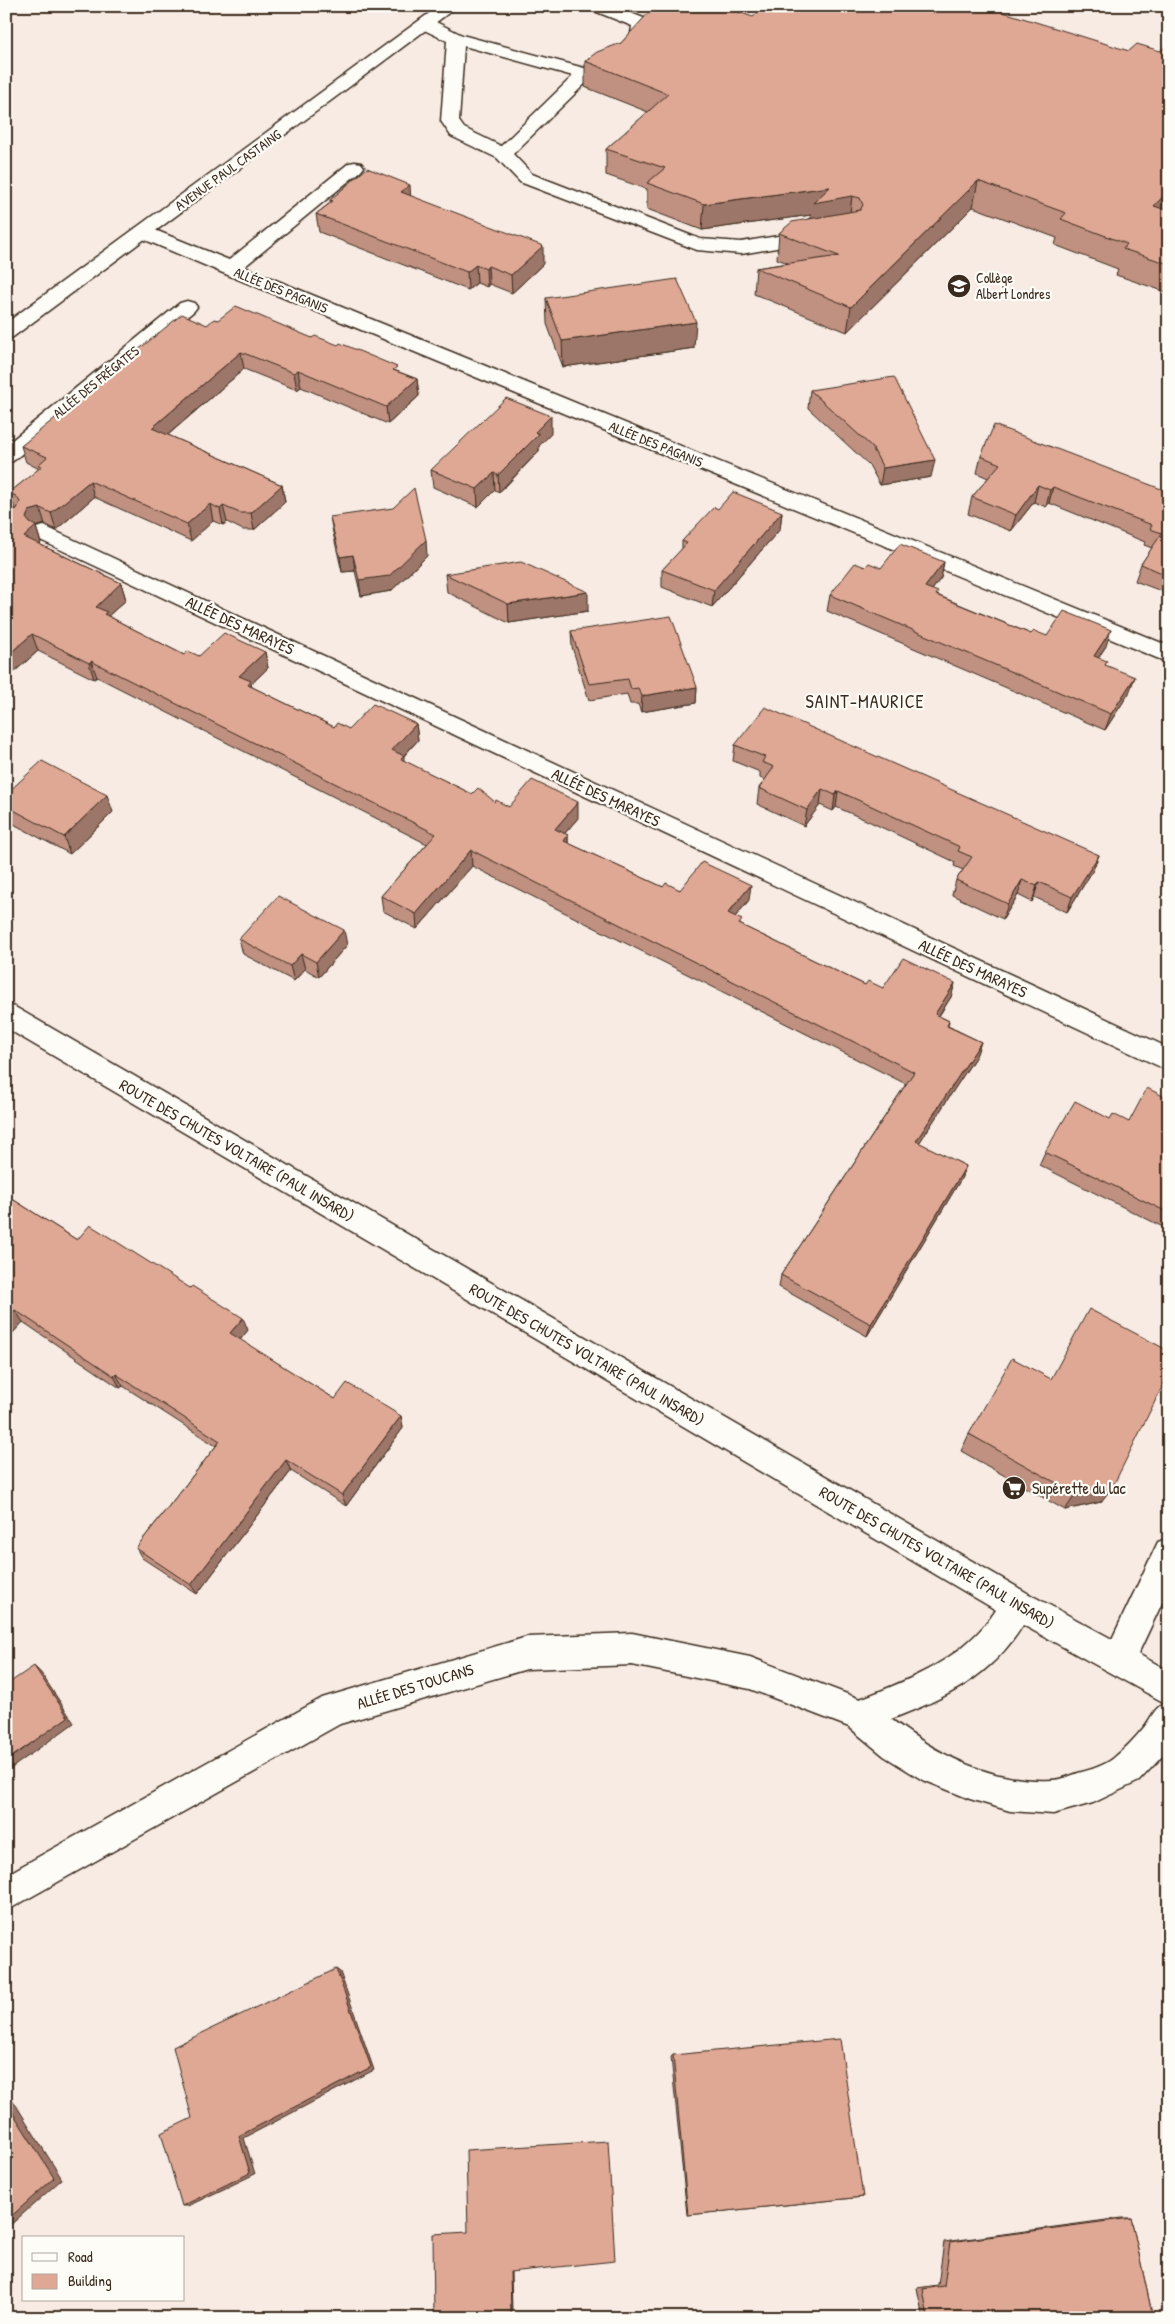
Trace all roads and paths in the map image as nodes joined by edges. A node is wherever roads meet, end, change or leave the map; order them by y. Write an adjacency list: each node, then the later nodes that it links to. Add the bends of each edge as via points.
1 (450, 6): 3 (street, AVENUE PAUL CASTAING)
2 (598, 6): 5 (street, via 647,19 640,35 613,64)
3 (426, 24): 4 (street); 8 (street, AVENUE PAUL CASTAING)
4 (456, 39): 5 (street); 6 (street, via 450,121 457,132)
5 (585, 74): 6 (street)
6 (502, 154): 9 (street, via 526,178 697,244 741,248)
7 (354, 167): 10 (street)
8 (143, 232): 10 (street, ALLÉE DES PAGANIS); 12 (street, AVENUE PAUL CASTAING)
9 (829, 233)
10 (230, 269): 15 (street, ALLÉE DES PAGANIS)
11 (187, 308): 13 (street, ALLÉE DES FRÉGATES)
12 (6, 333)
13 (6, 456)
14 (44, 533): 17 (street, ALLÉE DES MARAYES)
15 (1169, 655)
16 (6, 1015): 19 (street, ROUTE DES CHUTES VOLTAIRE (PAUL INSARD))
17 (1169, 1060)
18 (1169, 1552): 20 (street)
19 (1018, 1605): 20 (street, ROUTE DES CHUTES VOLTAIRE (PAUL INSARD)); 22 (street, via 995,1640 964,1667 936,1684)
20 (1118, 1661): 21 (street, ROUTE DES CHUTES VOLTAIRE (PAUL INSARD))
21 (1169, 1689)
22 (860, 1714): 23 (street, ALLÉE DES TOUCANS, via 896,1744 940,1770 1010,1794 1053,1796 1093,1786 1127,1769 1157,1737); 24 (street, ALLÉE DES TOUCANS, via 750,1673 632,1649 527,1653 334,1710)
23 (1169, 1718)
24 (6, 1894)

